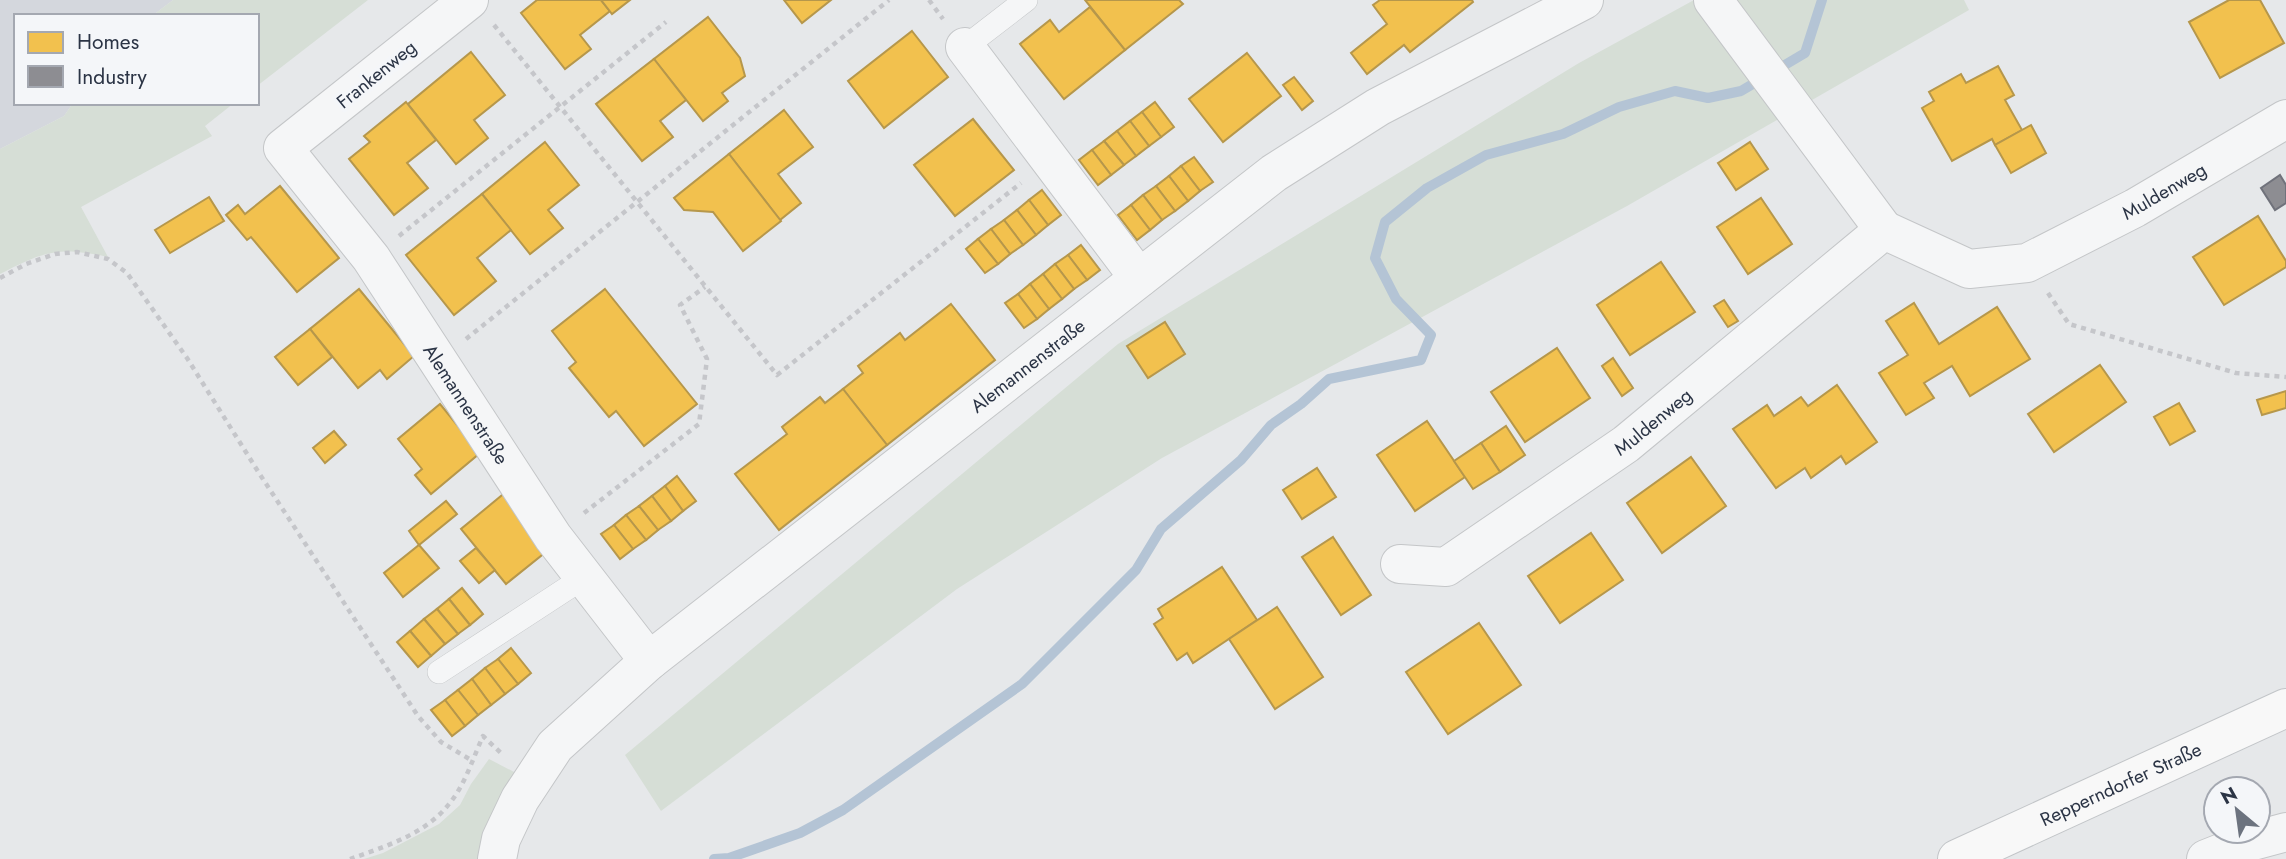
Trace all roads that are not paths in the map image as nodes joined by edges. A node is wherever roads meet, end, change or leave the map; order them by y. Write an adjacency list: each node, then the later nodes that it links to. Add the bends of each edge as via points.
1 (1026, 0): 5 (lane)
2 (1584, 0): 9 (street, Alemannenstraße, via 1378,107 1274,173)
3 (1713, 0): 8 (street, Muldenweg)
4 (480, 11): 7 (street, Frankenweg)
5 (965, 47): 9 (street)
6 (2286, 119): 8 (street, Muldenweg, via 2135,208 2027,264 1969,269)
7 (284, 148): 11 (street, Alemannenstraße, via 371,258)
8 (1884, 230): 10 (street, Muldenweg, via 1626,444 1446,567)
9 (1139, 278): 12 (street, Alemannenstraße)
10 (1400, 565)
11 (583, 578): 12 (street, Alemannenstraße); 13 (lane)
12 (649, 661): 16 (street, Alemannenstraße, via 555,746 520,799)
13 (439, 672)
14 (2286, 708): 17 (main road, Repperndorfer Straße)
15 (2286, 832): 18 (street)
16 (497, 859)
17 (1957, 859)
18 (2206, 859)

